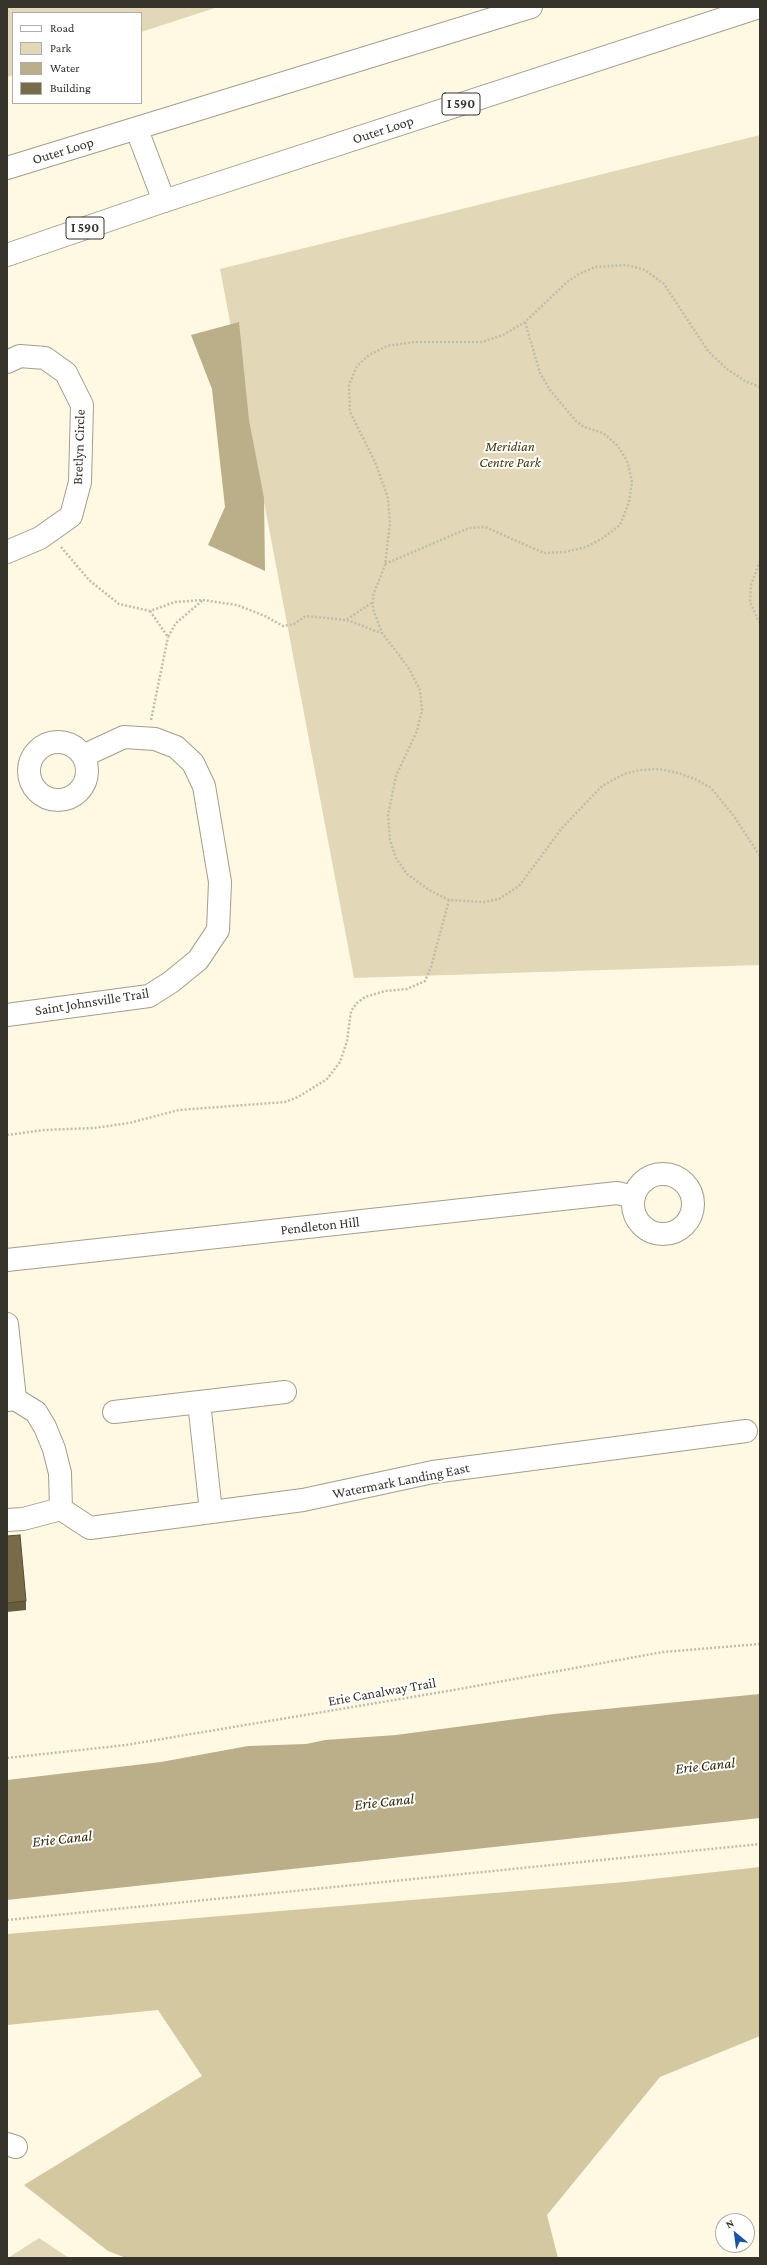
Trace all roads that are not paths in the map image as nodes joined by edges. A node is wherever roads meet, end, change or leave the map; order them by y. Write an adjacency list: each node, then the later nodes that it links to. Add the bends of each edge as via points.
1 (531, 7): 3 (main road, Outer Loop)
2 (760, 7): 5 (main road, Outer Loop / I 590)
3 (137, 130): 4 (main road, Outer Loop); 5 (main road)
4 (7, 168)
5 (164, 201): 6 (main road, Outer Loop / I 590)
6 (7, 255)
7 (7, 362): 8 (main road, Bretlyn Circle, via 20,356 45,358 66,373 82,405 80,482 71,516 40,538)
8 (7, 552)
9 (83, 756): 10 (main road, Saint Johnsville Trail, via 124,737 155,739 176,747 192,763 204,786 220,882 218,930 198,960 150,996)
10 (7, 1015)
11 (634, 1197): 12 (main road, Pendleton Hill, via 617,1193)
12 (7, 1260)
13 (7, 1324): 15 (main road)
14 (285, 1392): 16 (main road)
15 (11, 1400): 19 (main road, via 36,1412 54,1449 60,1472)
16 (199, 1402): 17 (main road); 20 (main road)
17 (114, 1412)
18 (746, 1431): 20 (main road, Watermark Landing East, via 433,1472 303,1500)
19 (61, 1509): 20 (main road, Watermark Landing East, via 90,1528); 21 (main road, via 23,1519)
20 (211, 1512)
21 (7, 1520)

